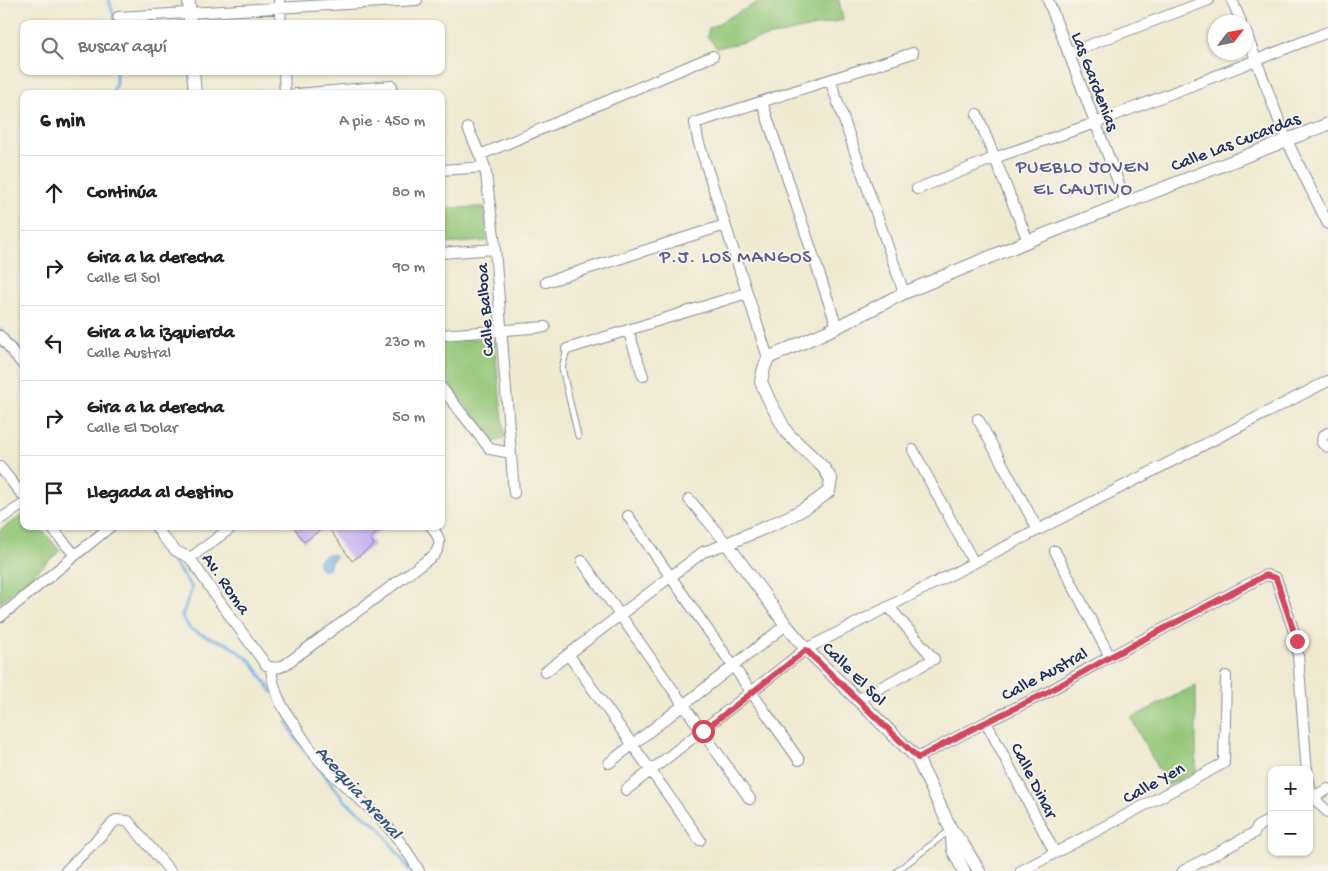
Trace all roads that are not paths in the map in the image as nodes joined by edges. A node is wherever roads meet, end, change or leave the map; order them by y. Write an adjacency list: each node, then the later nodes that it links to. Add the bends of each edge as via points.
1 (417, 0): 5 (street)
2 (1048, 0): 12 (street, Las Gardenias)
3 (1209, 0): 12 (street)
4 (1232, 0): 7 (street)
5 (280, 4): 6 (street); 9 (street)
6 (189, 12): 8 (street)
7 (1238, 15)
8 (118, 17)
9 (281, 20)
10 (1328, 32): 15 (street)
11 (1253, 52): 15 (street)
12 (1068, 53): 25 (street, Las Gardenias)
13 (913, 54): 18 (street)
14 (713, 56): 29 (street)
15 (1256, 60): 25 (street); 28 (street)
16 (193, 75): 20 (street)
17 (284, 75): 21 (street)
18 (830, 80): 23 (street); 42 (street)
19 (392, 86): 22 (street)
20 (195, 90)
21 (285, 90)
22 (344, 90)
23 (762, 102): 36 (street, via 695,123); 44 (street)
24 (977, 114): 30 (street)
25 (1095, 123): 30 (street); 34 (street, Las Gardenias)
26 (1328, 124): 28 (street, Calle Las Cucardas)
27 (468, 128): 29 (street, Calle Balboa)
28 (1286, 140): 34 (street, Calle Las Cucardas); 35 (street)
29 (480, 155): 31 (street, Calle Balboa)
30 (994, 158): 33 (street); 37 (street)
31 (485, 167): 32 (street); 38 (street, Calle Balboa)
32 (445, 170)
33 (918, 189)
34 (1126, 202): 37 (street, Calle Las Cucardas)
35 (1328, 224)
36 (725, 225): 40 (street); 41 (street)
37 (1028, 241): 42 (street, Calle Las Cucardas)
38 (496, 249): 39 (street); 45 (street, Calle Balboa)
39 (445, 253)
40 (546, 282)
41 (747, 293): 46 (street); 50 (street)
42 (904, 293): 44 (street, Calle Las Cucardas)
43 (545, 327): 45 (street)
44 (837, 327): 50 (street, Calle Las Cucardas)
45 (502, 330): 47 (street); 60 (street, Calle Balboa)
46 (628, 330): 49 (street); 52 (street)
47 (445, 335)
48 (0, 336): 51 (street)
49 (567, 349): 57 (lane, via 562,368)
50 (768, 358): 74 (street, via 761,382 770,402 787,434 823,467 831,479 829,491 796,513)
51 (20, 361)
52 (643, 376)
53 (1328, 381): 73 (street)
54 (445, 391): 60 (street, via 490,450)
55 (978, 419): 73 (street)
56 (1328, 433): 58 (street, via 1323,436 1322,444)
57 (578, 436)
58 (1328, 447)
59 (913, 450): 79 (street)
60 (511, 453): 63 (street, Calle Balboa)
61 (0, 467): 62 (street)
62 (20, 492)
63 (514, 493)
64 (689, 499): 74 (street)
65 (20, 506): 67 (street)
66 (628, 516): 80 (street)
67 (0, 519)
68 (53, 530): 76 (street)
69 (107, 530): 76 (street)
70 (159, 530): 77 (street, Av. Roma, via 176,551)
71 (226, 530): 77 (street)
72 (434, 530): 88 (street, via 440,546 434,555 286,664)
73 (1038, 530): 79 (street)
74 (727, 544): 80 (street, via 703,552); 84 (street, Calle El Sol)
75 (1055, 551): 87 (street)
76 (75, 555): 83 (street)
77 (190, 558): 88 (street, Av. Roma)
78 (582, 562): 82 (street)
79 (974, 563): 81 (street)
80 (670, 577): 82 (street); 89 (street)
81 (889, 607): 85 (street); 93 (street, via 934,659)
82 (619, 616): 86 (street); 94 (street)
83 (0, 617)
84 (786, 625): 85 (street, Calle El Sol); 89 (street)
85 (806, 650): 92 (street); 93 (street, Calle El Sol)
86 (568, 654): 90 (street); 97 (street)
87 (1110, 657): 95 (street, Calle Austral); 101 (street, Calle Austral, via 1266,575 1276,578 1297,641)
88 (269, 666): 115 (street, via 278,699 309,748 386,824)
89 (732, 666): 92 (street); 94 (street)
90 (545, 672)
91 (1226, 676): 112 (street, Calle Yen, via 1224,763)
92 (751, 693): 96 (street); 99 (street)
93 (857, 700): 98 (street, Calle El Sol)
94 (683, 704): 96 (street); 97 (street)
95 (986, 722): 98 (street, Calle Austral); 112 (street, Calle Dinar)
96 (703, 731): 102 (street); 106 (street)
97 (632, 745): 100 (street); 102 (street)
98 (918, 758): 110 (street, Calle El Sol)
99 (799, 760)
100 (609, 763)
101 (1307, 766)
102 (651, 771): 104 (street); 111 (street)
103 (1328, 789): 105 (street)
104 (626, 790)
105 (1313, 797)
106 (750, 799)
107 (1313, 800): 108 (street)
108 (1328, 812)
109 (1268, 821): 120 (street, via 1258,826 1254,833)
110 (951, 829): 116 (lane); 117 (street, via 953,850); 118 (street)
111 (700, 840)
112 (1054, 853): 119 (street, Calle Yen)
113 (66, 871): 114 (street, via 116,820 128,821)
114 (170, 871)
115 (420, 871)
116 (898, 871)
117 (964, 871)
118 (979, 871)
119 (1021, 871)
120 (1184, 871)

